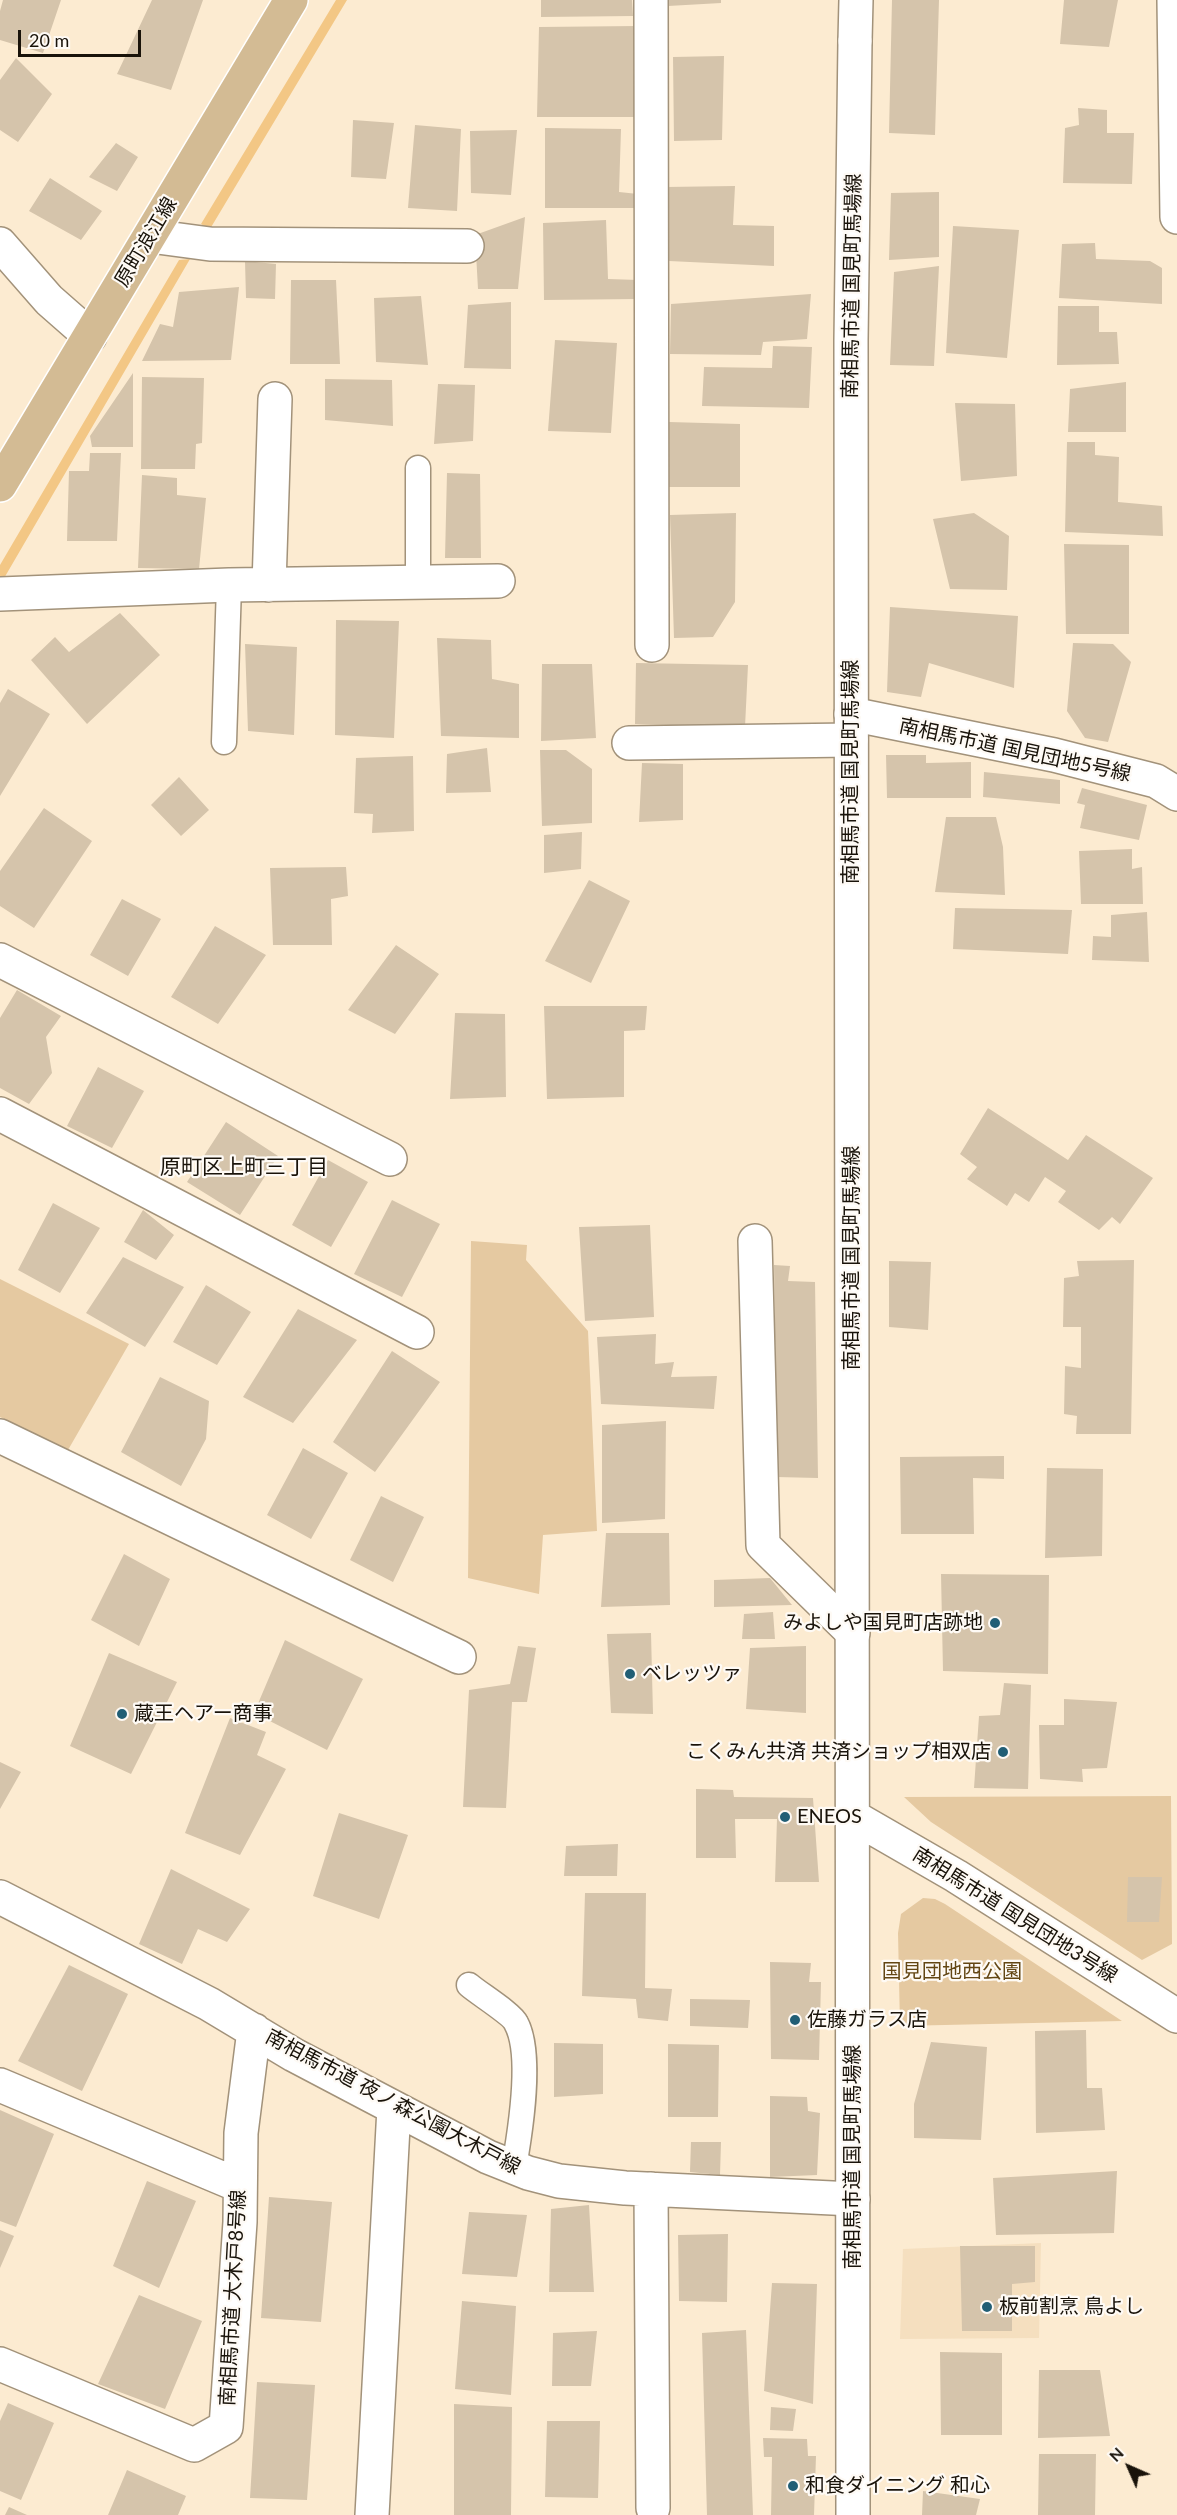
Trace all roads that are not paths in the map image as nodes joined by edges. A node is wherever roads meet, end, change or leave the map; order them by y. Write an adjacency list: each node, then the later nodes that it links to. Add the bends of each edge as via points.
1 (291, 0): 6 (main road, 原町浪江線)
2 (651, 0): 18 (street)
3 (856, 0): 19 (street, 南相馬市道 国見町馬場線)
4 (1174, 0): 5 (street)
5 (1177, 217)
6 (150, 236): 8 (street, via 198,242); 9 (main road, 原町浪江線)
7 (0, 244): 9 (street, via 49,300)
8 (467, 246)
9 (90, 336): 12 (main road, 原町浪江線)
10 (275, 399): 16 (street)
11 (418, 468): 14 (lane)
12 (0, 484)
13 (498, 581): 14 (street)
14 (418, 582): 16 (street)
15 (229, 585): 16 (street); 17 (street); 20 (lane)
16 (268, 585)
17 (0, 594)
18 (652, 645)
19 (851, 727): 21 (street, 南相馬市道 国見団地5号線); 22 (street, 南相馬市道 国見団地5号線, via 1054,754 1156,781); 29 (street, 南相馬市道 国見町馬場線)
20 (224, 742)
21 (629, 743)
22 (1177, 794)
23 (0, 960): 25 (street)
24 (0, 1114): 27 (street)
25 (390, 1158)
26 (754, 1241): 29 (street, via 763,1545)
27 (417, 1332)
28 (0, 1436): 30 (street)
29 (853, 1633): 31 (street, 南相馬市道 国見町馬場線)
30 (459, 1657)
31 (852, 1816): 34 (street, 南相馬市道 国見団地3号線, via 956,1876); 41 (street, 南相馬市道 国見町馬場線)
32 (0, 1897): 35 (street, 南相馬市道 夜ノ森公園大木戸線)
33 (469, 1985): 38 (lane, via 516,2022 522,2043 524,2067)
34 (1177, 2016)
35 (254, 2030): 37 (street, 南相馬市道 夜ノ森公園大木戸線); 39 (street, 南相馬市道 大木戸8号線)
36 (0, 2085): 39 (street)
37 (394, 2108): 38 (street, 南相馬市道 夜ノ森公園大木戸線); 44 (street)
38 (514, 2167): 40 (street, 南相馬市道 夜ノ森公園大木戸線, via 559,2181)
39 (238, 2185): 42 (street, 南相馬市道 大木戸8号線, via 240,2222 226,2427 194,2445)
40 (651, 2189): 41 (street, 南相馬市道 夜ノ森公園大木戸線); 43 (street)
41 (853, 2199): 45 (street, 南相馬市道 国見町馬場線)
42 (0, 2364)
43 (653, 2508)
44 (372, 2515)
45 (853, 2515)

